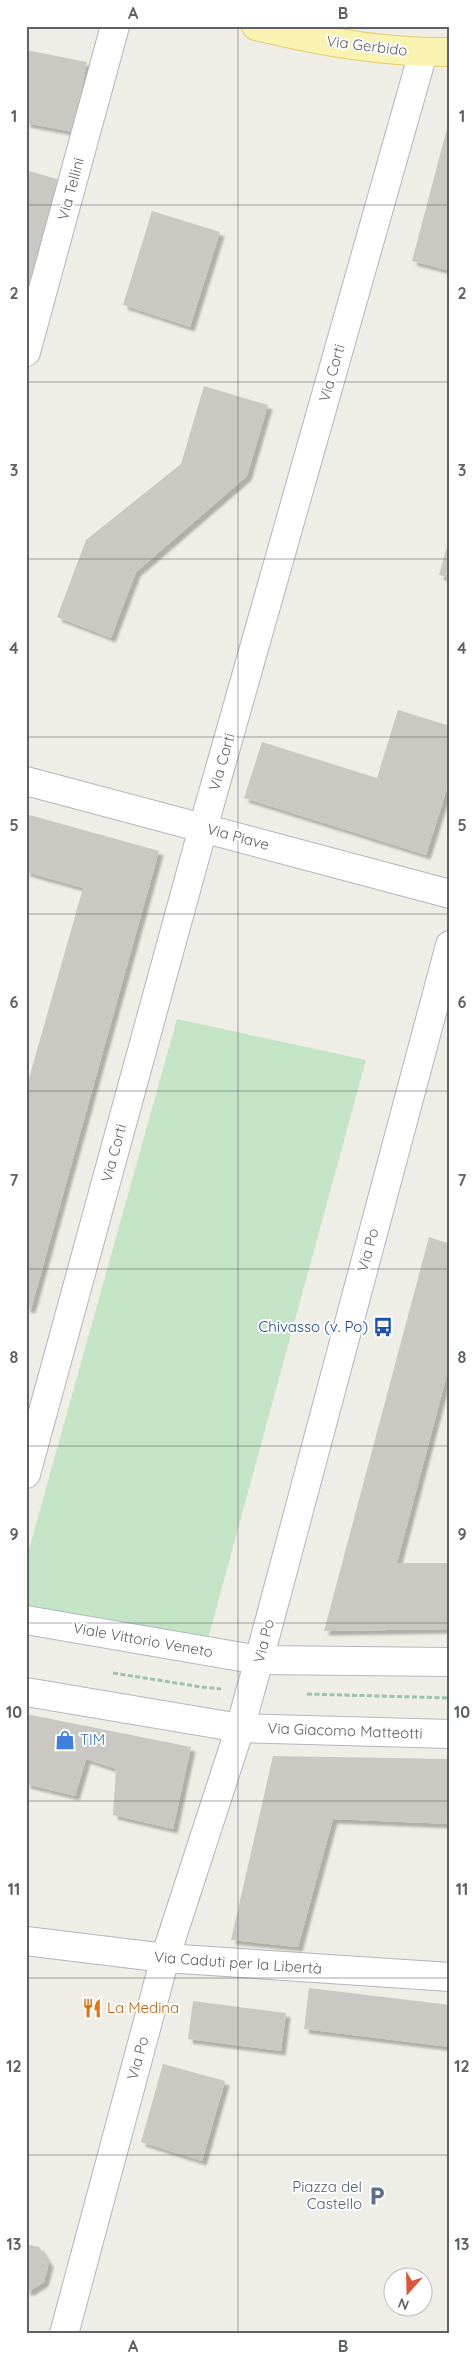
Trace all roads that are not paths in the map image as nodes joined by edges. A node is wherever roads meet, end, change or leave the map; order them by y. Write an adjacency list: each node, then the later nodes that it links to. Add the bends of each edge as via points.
1 (115, 26): 5 (street, Via Tellini)
2 (256, 26): 4 (main road, Via Gerbido, via 323,42)
3 (450, 52): 4 (main road, Via Gerbido)
4 (423, 53): 7 (street, Via Corti)
5 (26, 352)
6 (26, 781): 7 (street, Via Piave)
7 (203, 828): 8 (street, Via Piave); 10 (street, Via Corti)
8 (450, 894)
9 (450, 945): 12 (street, Via Po)
10 (26, 1474)
11 (26, 1620): 12 (street, Viale Vittorio Veneto)
12 (260, 1660): 13 (street); 15 (street, Via Po)
13 (450, 1662)
14 (26, 1692): 15 (street)
15 (240, 1728): 16 (street, Via Giacomo Matteotti); 18 (street, Via Po)
16 (450, 1734)
17 (26, 1941): 18 (street, Via Caduti per la Libertà)
18 (165, 1958): 19 (street, Via Caduti per la Libertà); 20 (street, Via Po)
19 (450, 1977)
20 (64, 2334)

